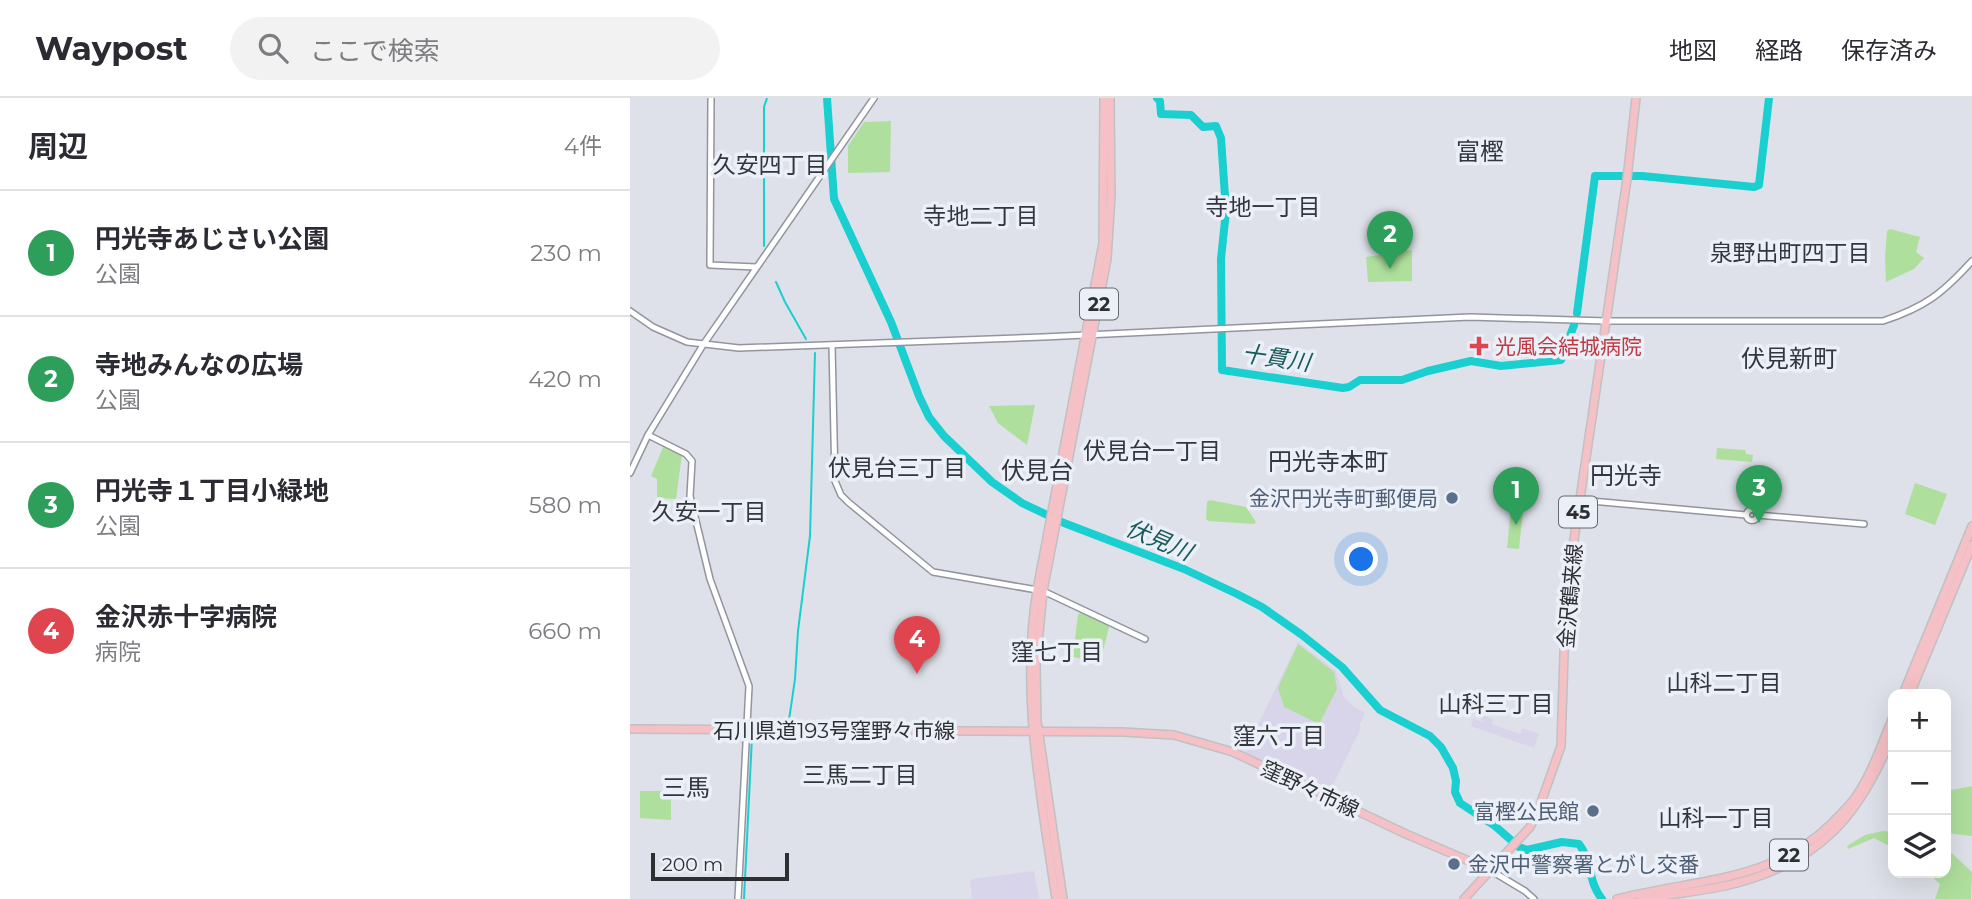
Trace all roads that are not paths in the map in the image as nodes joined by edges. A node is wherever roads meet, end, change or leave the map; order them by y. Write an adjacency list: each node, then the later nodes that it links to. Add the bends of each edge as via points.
1 (711, 98): 7 (street, via 710,265)
2 (874, 98): 7 (street)
3 (1104, 98): 10 (main road, 22, via 1104,228)
4 (1110, 98): 10 (main road, 22, via 1110,238)
5 (1636, 98): 9 (main road, 金沢鶴来線 / 45)
6 (1972, 261): 9 (street, via 1927,303 1883,321)
7 (756, 267): 11 (street)
8 (630, 310): 11 (street, via 667,334)
9 (1606, 321): 10 (street, via 1470,317); 15 (main road, 金沢鶴来線 / 45)
10 (1089, 335): 12 (street); 19 (main road, 22)
11 (703, 345): 12 (street); 13 (street)
12 (832, 345): 19 (street, via 835,481 841,495 933,572)
13 (648, 435): 14 (street); 25 (street, via 692,461 690,496 710,579 749,686)
14 (630, 473)
15 (1580, 500): 16 (street, via 1746,514 1753,509 1757,515); 28 (main road, 金沢鶴来線 / 45, via 1566,594 1560,746 1530,827)
16 (1864, 524)
17 (1972, 526): 21 (main road)
18 (1972, 545): 22 (main road)
19 (1040, 591): 20 (street); 26 (main road, 22)
20 (1145, 639)
21 (1905, 689)
22 (1912, 689)
23 (630, 729): 25 (main road, 石川県道193号窪野々市線)
24 (1888, 729): 34 (main road, 22, via 1854,799 1799,849 1765,867)
25 (748, 730): 26 (main road, 石川県道193号窪野々市線); 29 (street)
26 (1035, 731): 28 (main road, 窪野々市線, via 1142,732 1204,742); 30 (main road, 22); 31 (main road, 22)
27 (1888, 746): 35 (main road, 22, via 1859,803 1805,855 1736,883)
28 (1490, 870): 32 (main road, 金沢鶴来線 / 45); 33 (street)
29 (738, 899)
30 (1056, 899)
31 (1063, 899)
32 (1464, 899)
33 (1534, 899)
34 (1617, 899)
35 (1641, 899)

